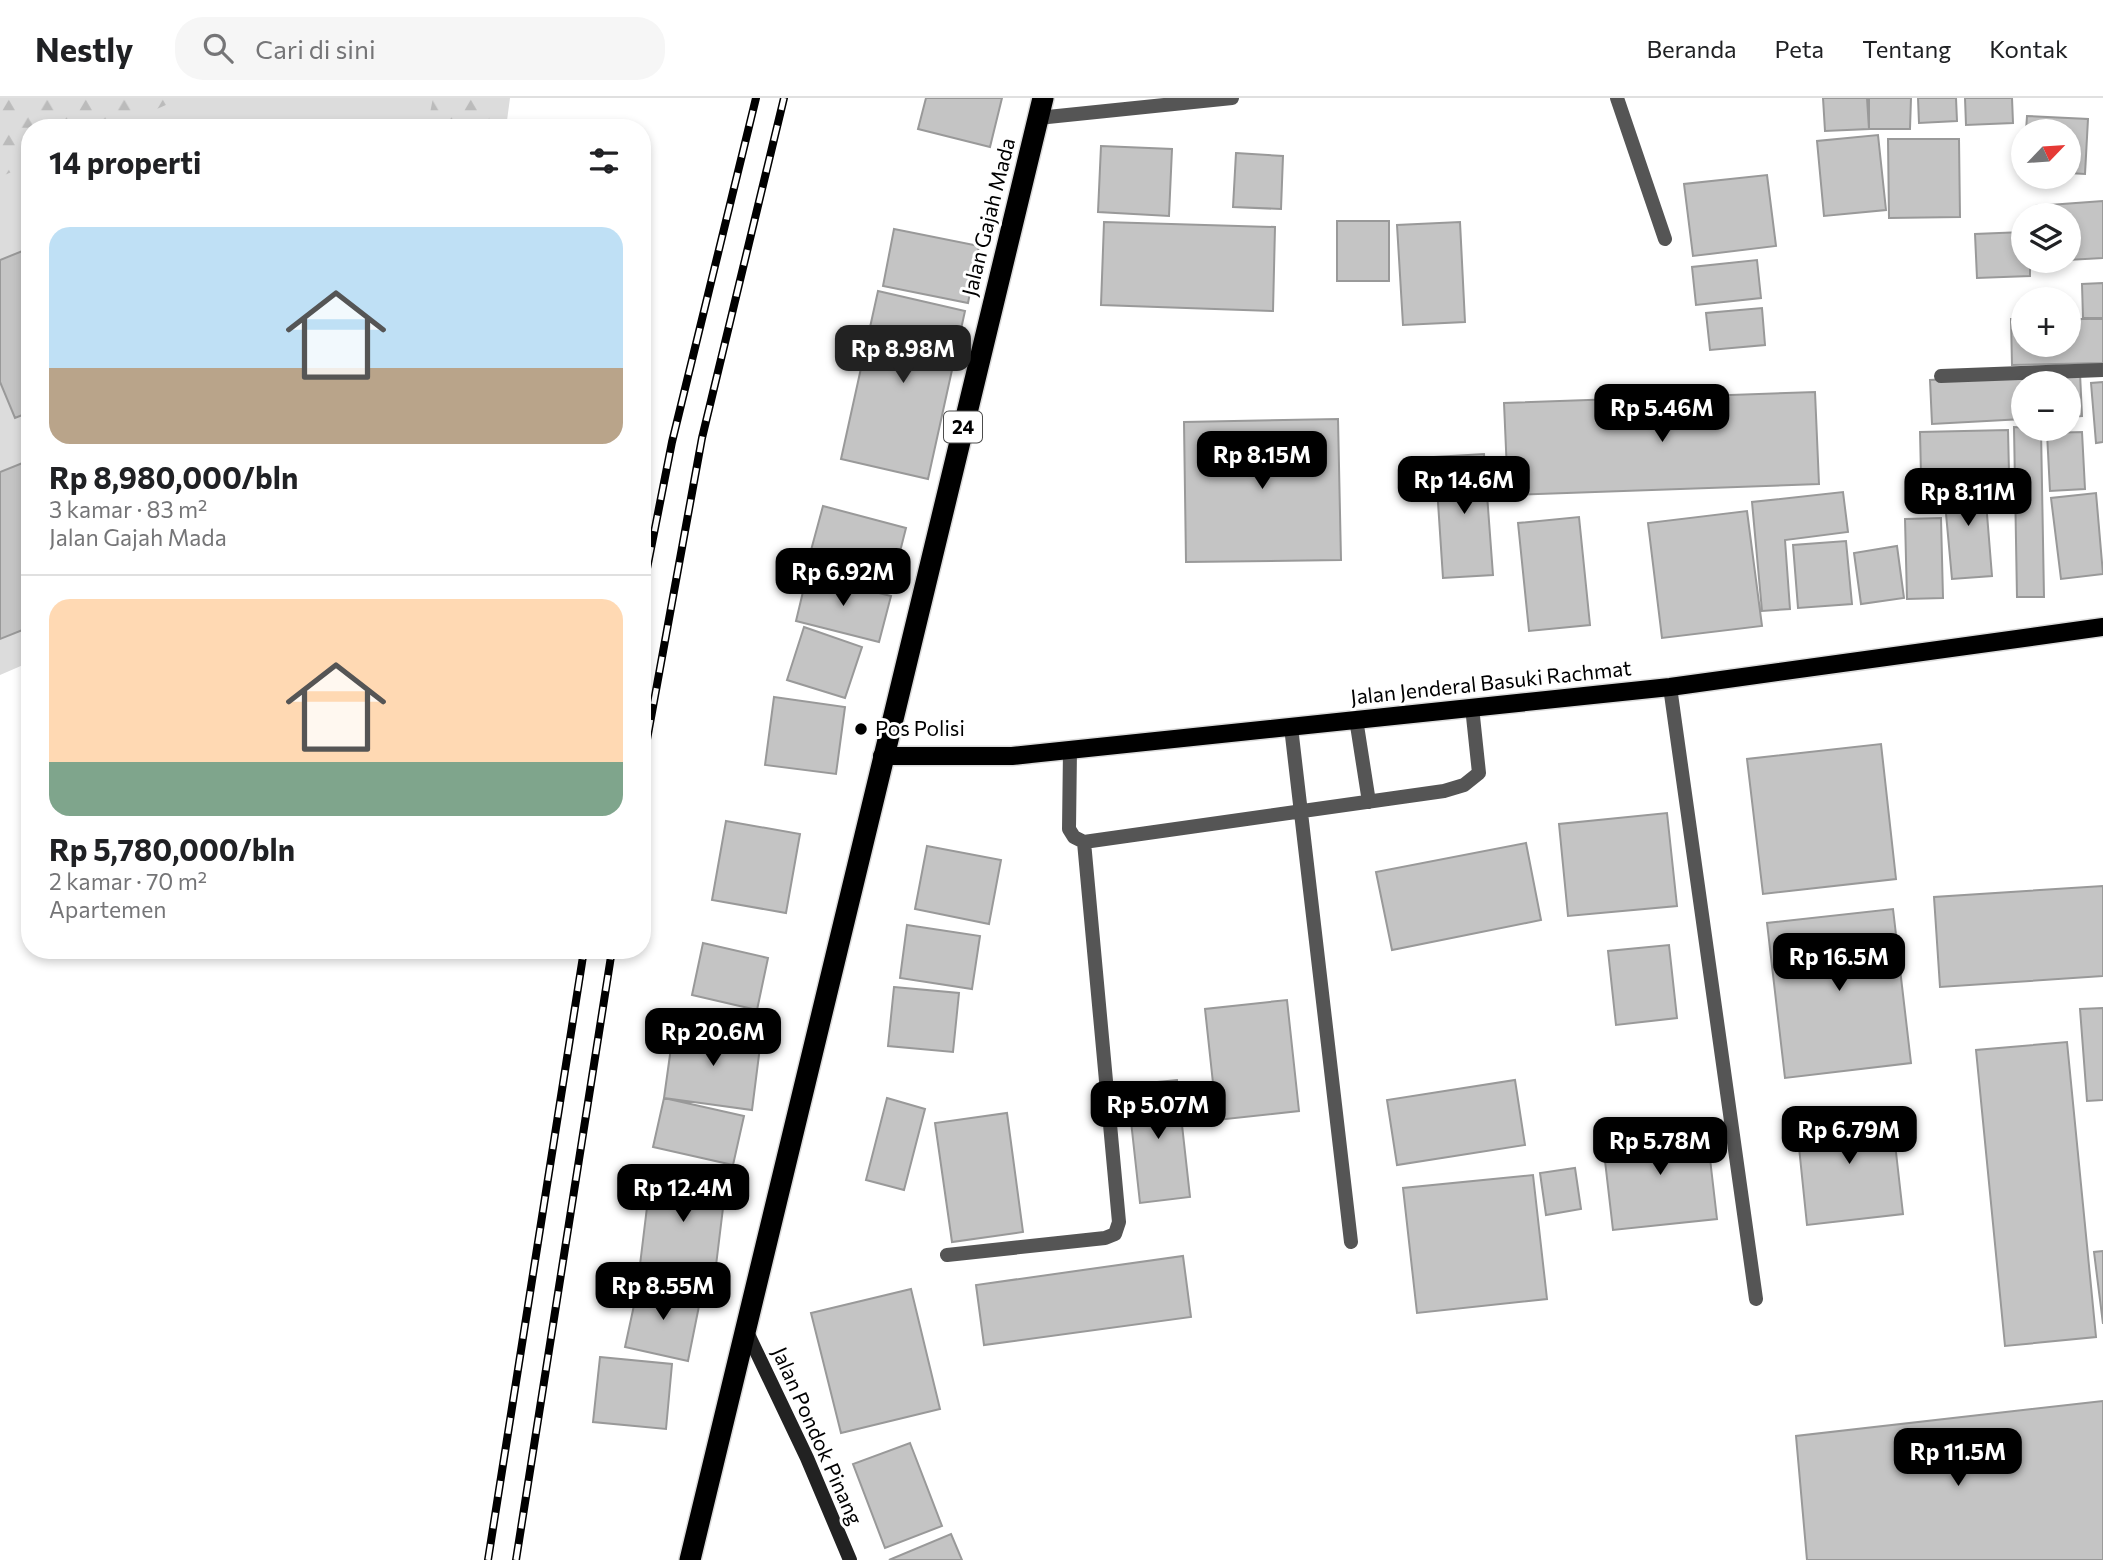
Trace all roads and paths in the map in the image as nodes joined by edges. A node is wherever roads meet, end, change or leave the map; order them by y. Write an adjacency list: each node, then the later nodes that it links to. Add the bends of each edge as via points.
1 (1232, 98): 3 (street)
2 (1617, 98): 4 (street)
3 (1041, 108): 13 (highway, Jalan Gajah Mada / 24)
4 (1665, 239)
5 (2103, 370): 6 (street)
6 (1941, 376)
7 (2103, 626): 8 (main road, Jalan Jenderal Basuki Rachmat)
8 (1670, 687): 9 (main road, Jalan Jenderal Basuki Rachmat); 19 (street)
9 (1472, 707): 10 (main road, Jalan Jenderal Basuki Rachmat); 14 (street, via 1479,774 1444,791)
10 (1356, 719): 11 (main road, Jalan Jenderal Basuki Rachmat); 14 (street)
11 (1292, 727): 12 (main road, Jalan Jenderal Basuki Rachmat); 15 (street)
12 (1070, 750): 13 (main road, Jalan Jenderal Basuki Rachmat, via 1012,756); 16 (street, via 1069,829)
13 (882, 756): 20 (highway, 24)
14 (1369, 802): 15 (street)
15 (1302, 811): 16 (street); 17 (street)
16 (1084, 842): 18 (street, via 1119,1222 1115,1234 1105,1238)
17 (1351, 1242)
18 (947, 1255)
19 (1756, 1299)
20 (746, 1330): 21 (highway, 24); 22 (street, Jalan Pondok Pinang)
21 (690, 1560)
22 (850, 1560)

